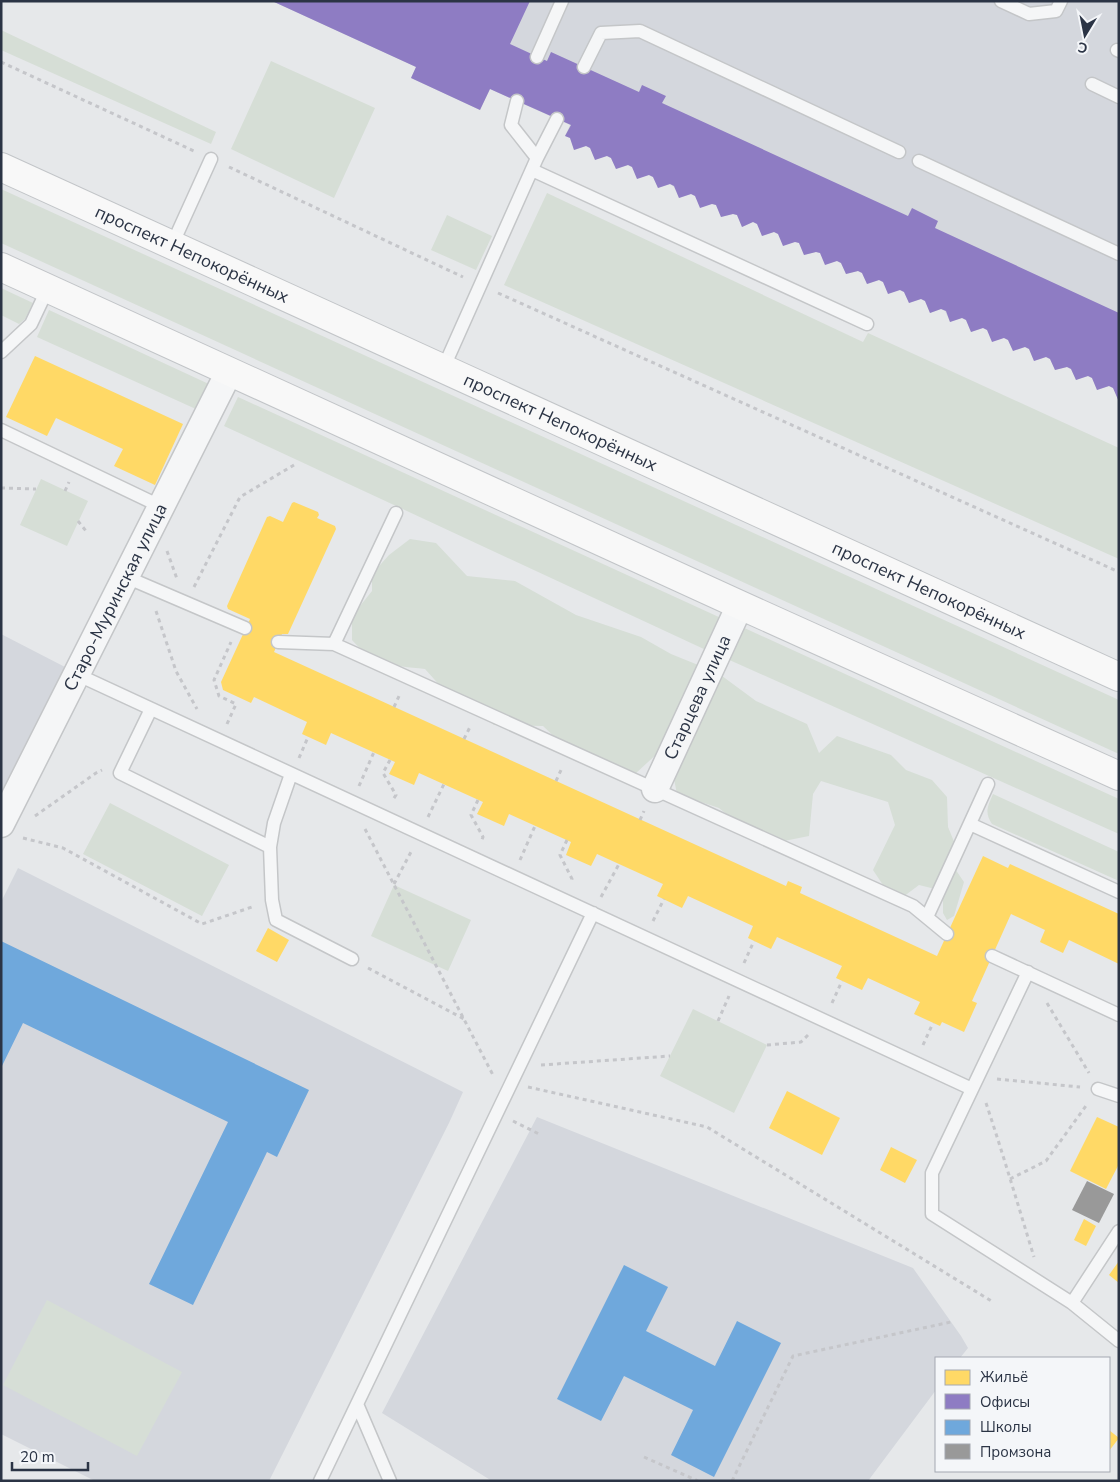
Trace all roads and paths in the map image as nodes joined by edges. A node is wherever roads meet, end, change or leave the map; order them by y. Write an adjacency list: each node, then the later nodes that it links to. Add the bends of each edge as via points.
1 (562, 1): 4 (lane)
2 (1001, 1): 3 (lane, via 1029,14 1056,11)
3 (1061, 1)
4 (537, 57)
5 (1, 62): 12 (path)
6 (584, 67): 11 (lane, via 602,33 640,31)
7 (1092, 84): 8 (lane)
8 (1119, 97)
9 (517, 101): 14 (lane, via 511,125)
10 (557, 119): 14 (lane)
11 (899, 152)
12 (211, 159): 16 (lane); 19 (path)
13 (919, 160): 17 (lane)
14 (534, 164): 19 (lane); 21 (lane)
15 (1, 167): 16 (main road, проспект Непокорённых)
16 (172, 244): 23 (main road, проспект Непокорённых)
17 (1119, 254)
18 (1, 267): 20 (main road)
19 (481, 286): 23 (lane); 34 (path)
20 (48, 288): 22 (lane, via 30,324); 24 (main road)
21 (867, 324)
22 (1, 352)
23 (443, 369): 42 (main road, проспект Непокорённых)
24 (229, 372): 29 (street, Старо-Муринская улица); 37 (main road)
25 (1, 430): 29 (lane)
26 (294, 465): 36 (path, via 240,497)
27 (1, 488): 28 (path)
28 (36, 489)
29 (162, 507): 33 (street, Старо-Муринская улица)
30 (396, 513): 40 (lane)
31 (78, 521): 32 (path)
32 (86, 531)
33 (148, 534): 35 (street, Старо-Муринская улица); 36 (path, via 164,542)
34 (1119, 572)
35 (137, 582): 36 (lane); 41 (street, Старо-Муринская улица); 44 (path, via 176,671)
36 (185, 603): 38 (lane)
37 (740, 605): 49 (main road); 52 (street, Старцева улица)
38 (242, 627): 44 (path, via 214,680 219,696 236,704)
39 (278, 642): 40 (lane)
40 (334, 644): 52 (lane)
41 (76, 674): 43 (lane); 59 (street, Старо-Муринская улица)
42 (1119, 677)
43 (151, 709): 44 (lane); 46 (lane)
44 (216, 739): 48 (lane)
45 (374, 752): 54 (path)
46 (126, 760): 56 (path, via 96,773); 62 (lane, via 120,773)
47 (390, 760): 55 (path, via 383,773 396,795)
48 (291, 774): 54 (lane); 62 (lane, via 274,823)
49 (1119, 776)
50 (444, 784): 60 (path)
51 (988, 784): 57 (lane)
52 (655, 789): 71 (lane, via 835,864 913,906)
53 (478, 800): 63 (path, via 471,815 483,837)
54 (351, 802): 55 (lane); 66 (path)
55 (385, 817): 60 (lane)
56 (32, 818)
57 (970, 824): 67 (lane); 71 (lane)
58 (535, 826): 65 (path)
59 (9, 830): 68 (path, via 63,848 202,924)
60 (421, 834): 63 (lane); 66 (path)
61 (567, 840): 69 (path, via 560,855 572,879)
62 (270, 847): 68 (lane)
63 (473, 858): 65 (lane)
64 (618, 864): 70 (path)
65 (512, 876): 69 (lane)
66 (394, 884): 79 (path)
67 (1119, 892)
68 (272, 900): 74 (lane, via 276,920)
69 (562, 900): 70 (lane)
70 (592, 914): 76 (lane); 86 (lane)
71 (927, 917): 72 (lane)
72 (947, 934)
73 (992, 956): 75 (lane)
74 (352, 960): 79 (path)
75 (1028, 972): 78 (lane); 88 (lane); 89 (path)
76 (736, 980): 80 (lane); 81 (path)
77 (842, 981): 80 (path)
78 (1119, 1015)
79 (464, 1019): 91 (path)
80 (824, 1020): 83 (path, via 801,1042); 85 (lane)
81 (718, 1021)
82 (933, 1023): 85 (path)
83 (767, 1045)
84 (670, 1056): 86 (path)
85 (914, 1062): 88 (lane)
86 (519, 1066): 87 (lane)
87 (511, 1083): 91 (lane); 97 (path, via 706,1127)
88 (975, 1083): 89 (path); 94 (path); 96 (lane, via 932,1173 932,1214)
89 (1098, 1088): 90 (lane); 94 (path, via 1046,1161)
90 (1119, 1096)
91 (504, 1097): 92 (lane)
92 (497, 1112): 93 (path); 101 (lane)
93 (539, 1134)
94 (1010, 1179): 96 (path)
95 (1119, 1231): 98 (lane)
96 (1042, 1284): 98 (lane)
97 (993, 1302)
98 (1072, 1303): 100 (lane)
99 (951, 1322): 106 (path, via 793,1356)
100 (1119, 1341)
101 (357, 1404): 103 (lane); 104 (lane)
102 (644, 1457): 105 (path)
103 (320, 1481)
104 (390, 1481)
105 (698, 1481)
106 (732, 1481)

